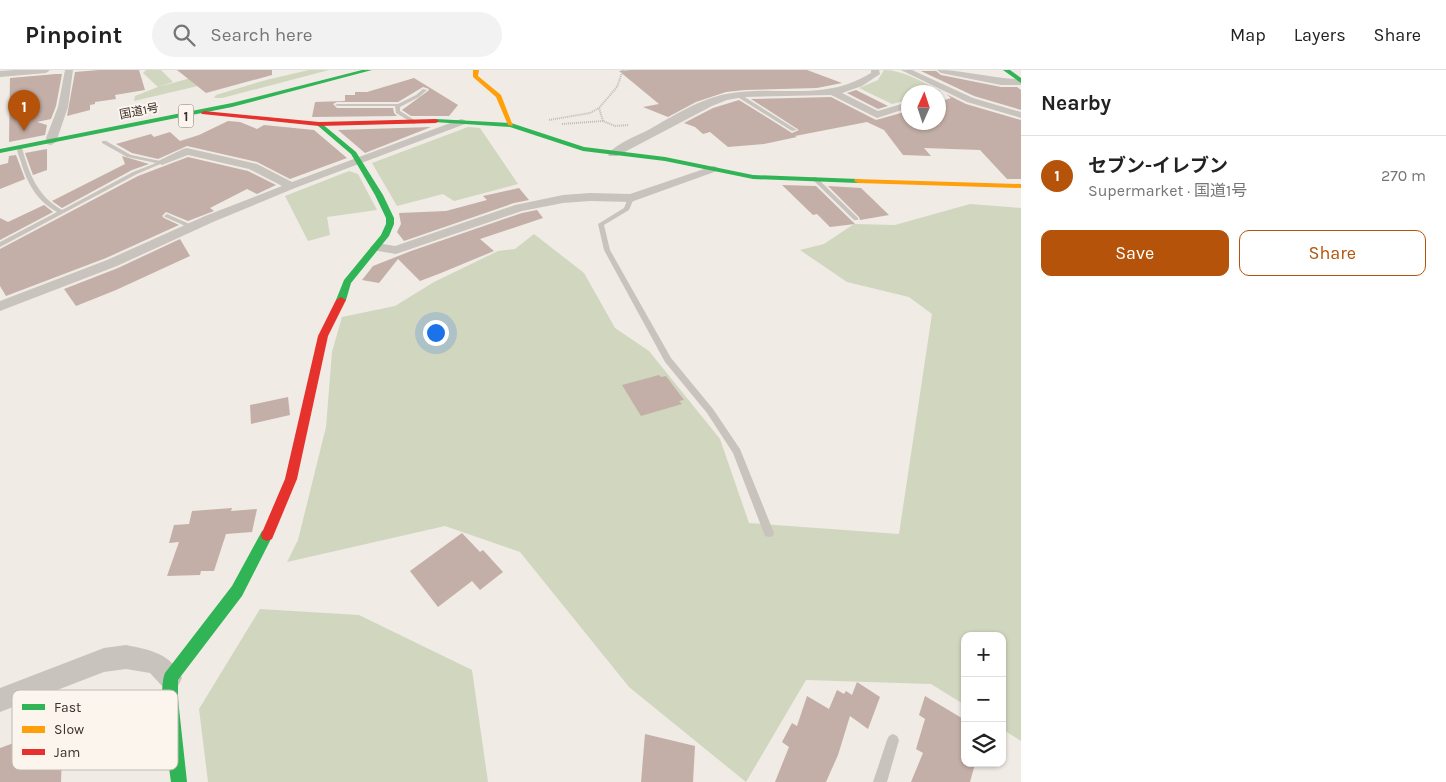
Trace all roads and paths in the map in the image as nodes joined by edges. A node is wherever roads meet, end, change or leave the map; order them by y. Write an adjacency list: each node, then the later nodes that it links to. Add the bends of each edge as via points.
1 (46, 70): 11 (street)
2 (70, 70): 32 (street)
3 (351, 70): 32 (main road, 国道1号 / 1, via 264,95)
4 (370, 70): 22 (main road, 国道1号 / 1)
5 (476, 70): 29 (main road, via 475,76 499,94)
6 (623, 70): 21 (path, via 616,87)
7 (875, 70): 15 (street, via 867,81)
8 (905, 70): 14 (street)
9 (941, 70): 12 (street, via 1001,82)
10 (1006, 70): 12 (main road)
11 (0, 74)
12 (1021, 82)
13 (425, 90): 18 (lane, via 419,97)
14 (953, 91): 16 (street); 23 (street)
15 (833, 92): 17 (street); 20 (street, via 877,115)
16 (946, 93)
17 (738, 95): 30 (street, via 713,101); 31 (lane)
18 (398, 105): 19 (lane); 25 (lane, via 398,112)
19 (336, 106)
20 (901, 107)
21 (599, 108): 24 (path); 29 (path, via 590,113 536,123 537,126)
22 (204, 113): 27 (main road); 32 (main road, 国道1号 / 1)
23 (1021, 116)
24 (603, 121): 28 (path); 30 (path, via 615,126 648,124)
25 (414, 122): 26 (main road); 27 (main road)
26 (461, 122): 29 (main road); 38 (street)
27 (319, 124): 38 (main road, via 354,153)
28 (556, 124)
29 (514, 126): 37 (main road, via 564,144)
30 (658, 128): 37 (street)
31 (794, 130)
32 (51, 139): 34 (main road, 国道1号 / 1); 35 (main road, 国道1号 / 1)
33 (104, 142): 39 (lane, via 129,156)
34 (0, 146)
35 (19, 148): 36 (main road, 国道1号 / 1); 45 (lane, via 27,175 41,199)
36 (0, 151)
37 (613, 154): 40 (main road, via 665,159)
38 (358, 161): 42 (street); 50 (main road, via 390,218 389,231)
39 (162, 162): 42 (street, via 187,151 253,166); 45 (lane)
40 (713, 169): 41 (main road, via 753,177); 44 (street)
41 (814, 178): 43 (main road); 47 (lane)
42 (291, 186): 48 (street)
43 (1021, 186)
44 (631, 198): 50 (street, via 563,199 518,208 396,250); 52 (lane, via 627,208 601,224 607,250 668,360 710,411 738,452)
45 (61, 212): 49 (lane)
46 (167, 216): 48 (lane)
47 (856, 219)
48 (192, 227): 51 (street, via 112,263)
49 (0, 245)
50 (377, 247): 53 (main road, via 347,282 323,336 290,479 259,552 236,591)
51 (0, 306)
52 (769, 533)
53 (170, 678): 54 (street, via 153,662 119,658 104,660); 55 (main road)
54 (26, 690)
55 (170, 690)
56 (12, 695): 57 (street)
57 (0, 700)
58 (893, 740): 59 (lane)
59 (880, 782)

